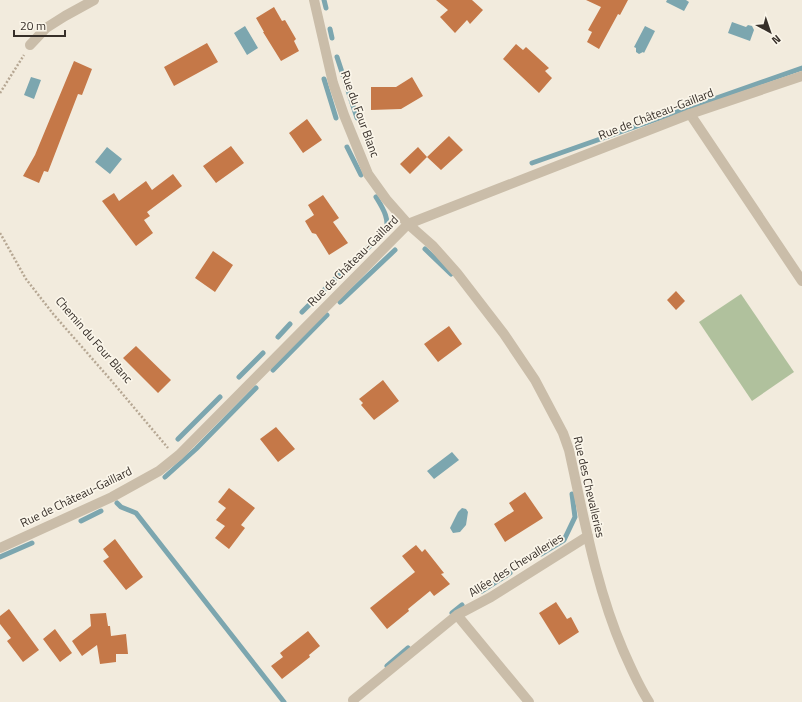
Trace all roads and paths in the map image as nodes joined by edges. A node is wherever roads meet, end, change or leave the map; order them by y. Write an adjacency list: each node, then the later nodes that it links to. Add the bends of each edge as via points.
1 (94, 0): 3 (street, via 46,28)
2 (314, 0): 7 (street, Rue du Four Blanc, via 333,83 360,155 368,174)
3 (30, 45): 5 (path)
4 (802, 76): 6 (street, Rue de Château-Gaillard)
5 (0, 93)
6 (690, 114): 7 (street, Rue de Château-Gaillard); 9 (street)
7 (408, 224): 10 (street, Rue de Château-Gaillard); 11 (street, Rue des Chevalleries, via 433,246 475,296 535,380 563,433 569,450)
8 (0, 233): 10 (path, Chemin du Four Blanc, via 26,279)
9 (802, 281)
10 (174, 458): 12 (street, Rue de Château-Gaillard, via 159,471 112,497)
11 (588, 536): 13 (street, Allée des Chevalleries, via 491,597); 16 (street, Rue des Chevalleries, via 612,625 638,685)
12 (0, 548)
13 (457, 615): 14 (street, Allée des Chevalleries); 15 (street)
14 (353, 700)
15 (529, 702)
16 (649, 702)

